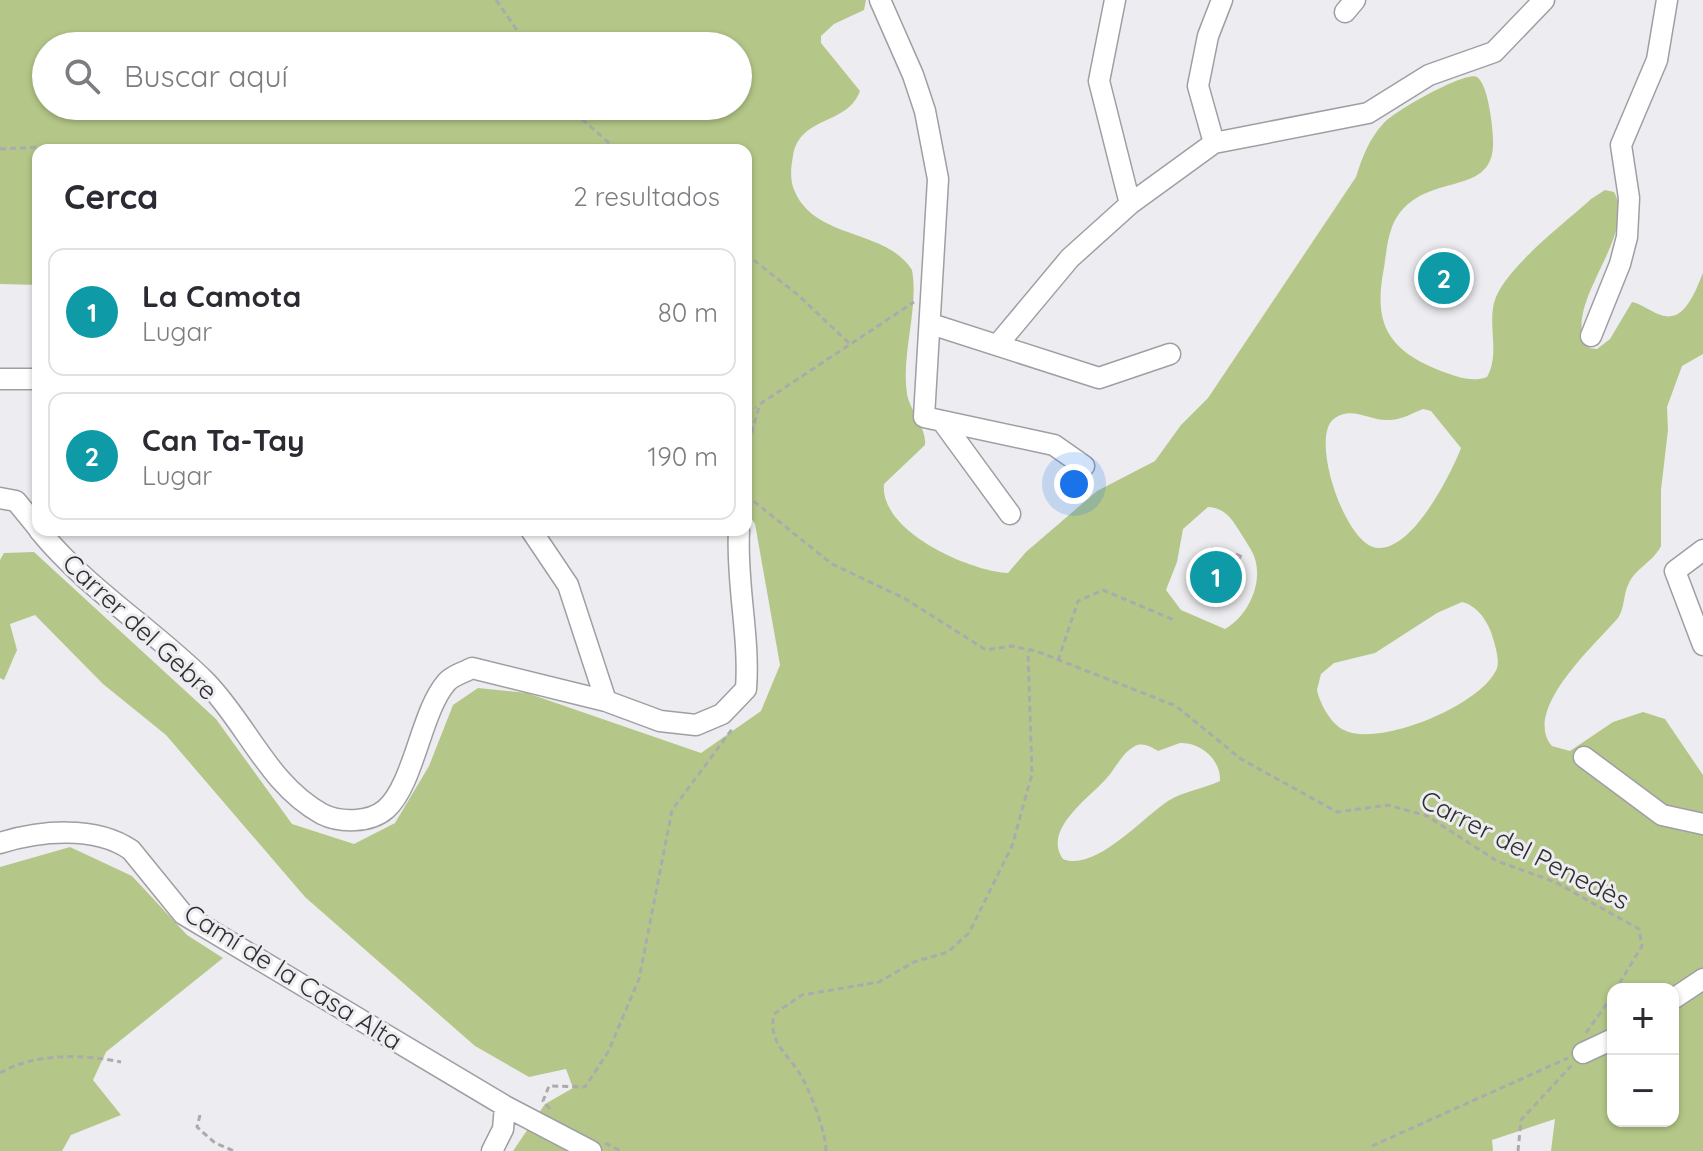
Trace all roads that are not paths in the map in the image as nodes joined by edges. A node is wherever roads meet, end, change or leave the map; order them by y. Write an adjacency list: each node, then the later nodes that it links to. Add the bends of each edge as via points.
1 (880, 0): 8 (street, via 913,75 935,165)
2 (1115, 0): 7 (street, via 1099,81)
3 (1222, 0): 6 (street, via 1198,86)
4 (1544, 0): 6 (street, via 1494,52 1429,75 1368,113)
5 (1667, 0): 9 (street, via 1657,60 1621,145 1629,198 1627,237)
6 (1214, 143): 7 (street)
7 (1130, 204): 10 (street, via 1070,258)
8 (931, 324): 10 (street); 14 (street)
9 (1591, 336)
10 (999, 343): 11 (street, via 1099,378)
11 (1170, 354)
12 (0, 379): 13 (street)
13 (32, 379)
14 (933, 419): 15 (street, via 1054,445); 18 (street)
15 (1084, 466)
16 (8, 500): 17 (street, Carrer del Gebre); 19 (street, Carrer del Gebre)
17 (32, 502)
18 (1010, 514)
19 (32, 522)
20 (46, 536): 25 (street, Carrer del Gebre, via 122,612 207,683 296,797 325,816 352,822 384,811 398,793 446,682 472,668)
21 (538, 536): 25 (street, via 568,585)
22 (739, 536): 25 (street, Carrer del Gebre, via 749,654 746,689 722,714 696,725 660,721)
23 (1703, 550): 24 (street, via 1675,571)
24 (1703, 645)
25 (606, 701)
26 (1584, 757): 27 (street, via 1662,815)
27 (1703, 824)
28 (0, 843): 33 (street, Camí de la Casa Alta, via 64,833 120,842 183,914)
29 (1703, 979): 30 (street)
30 (1679, 995)
31 (1607, 1042): 32 (street)
32 (1583, 1053)
33 (505, 1106): 34 (street, via 503,1129); 35 (street, Camí de la Casa Alta)
34 (492, 1151)
35 (591, 1151)

